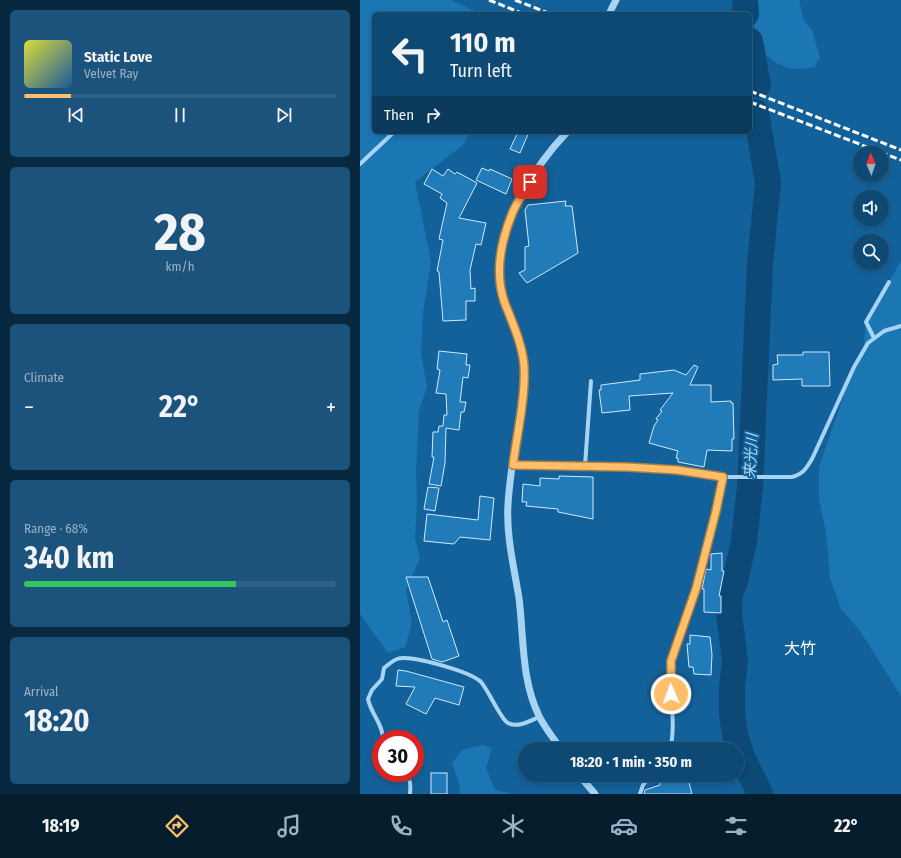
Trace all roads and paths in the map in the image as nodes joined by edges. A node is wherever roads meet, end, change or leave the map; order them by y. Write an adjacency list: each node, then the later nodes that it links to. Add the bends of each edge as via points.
1 (616, 0): 2 (street)
2 (611, 12)
3 (392, 134): 5 (street)
4 (565, 134): 10 (street, via 546,155 512,213 500,260 499,279 522,350 524,365)
5 (360, 164)
6 (889, 282): 8 (street, via 866,322)
7 (901, 326): 8 (street, via 884,331)
8 (874, 338): 12 (street, via 868,343 854,367 804,472 792,477)
9 (591, 381): 11 (street)
10 (513, 465): 11 (street); 13 (street, via 507,522 519,600 524,659)
11 (585, 466): 12 (street, via 677,470)
12 (723, 477): 16 (street, via 696,589 671,661)
13 (539, 717): 14 (street, via 523,724 506,722 488,691 480,681 469,674 405,658 397,659 384,668 382,679 368,699); 15 (street)
14 (382, 730)
15 (556, 742)
16 (671, 742)
17 (410, 782): 20 (street)
18 (585, 782): 21 (street)
19 (646, 782): 22 (street)
20 (410, 794)
21 (595, 794)
22 (640, 794)

